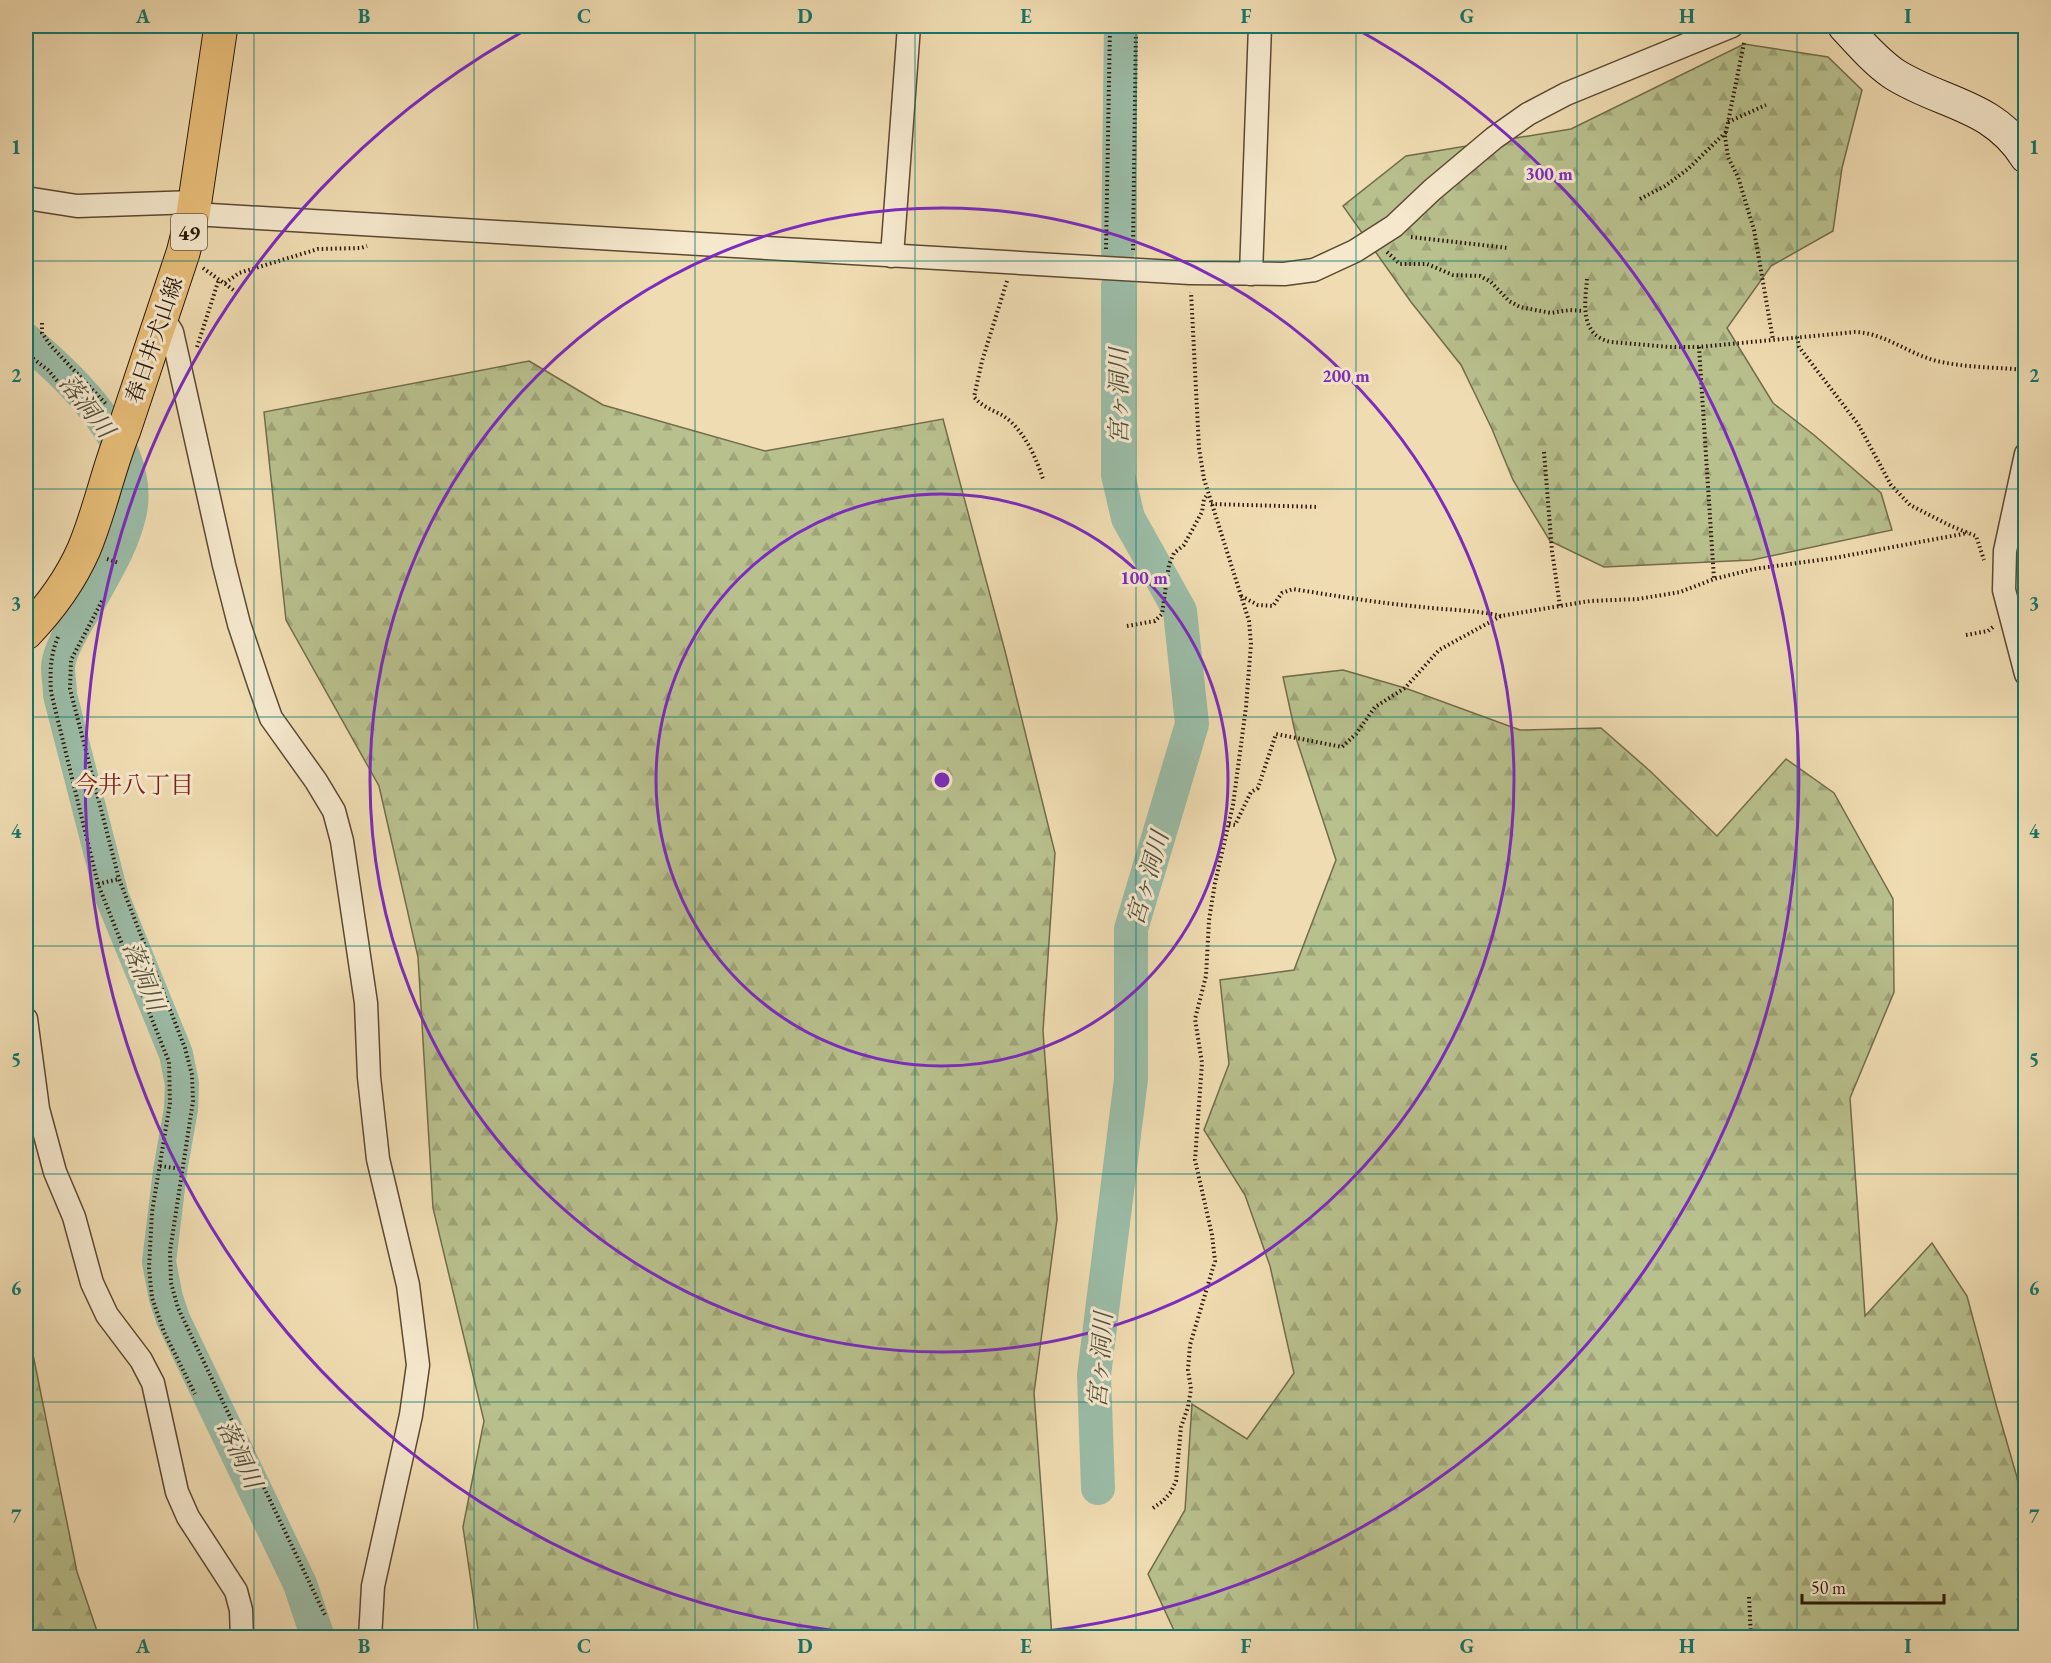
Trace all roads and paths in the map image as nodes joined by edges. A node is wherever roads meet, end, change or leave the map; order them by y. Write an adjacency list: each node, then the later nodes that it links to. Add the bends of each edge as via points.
1 (221, 26): 16 (main road, 春日井犬山線 / 49)
2 (909, 26): 22 (street)
3 (1110, 26): 24 (path)
4 (1136, 26): 25 (path)
5 (1260, 26): 27 (street)
6 (1844, 26): 13 (main road, via 1888,69 1912,84 1983,115 2010,135)
7 (2022, 26): 9 (path)
8 (1739, 29): 11 (path); 18 (street, via 1566,94 1528,114 1494,138)
9 (2025, 31)
10 (1766, 105): 11 (path)
11 (1728, 122): 12 (path)
12 (1726, 132): 15 (path, via 1688,169); 36 (path, via 1728,157 1754,230)
13 (2025, 157)
14 (26, 198): 16 (street, via 77,206)
15 (1640, 199)
16 (194, 208): 17 (street); 21 (main road, 春日井犬山線 / 49)
17 (383, 226): 22 (street); 30 (path, via 374,242 361,248 318,249 239,273)
18 (1394, 226): 19 (street); 20 (path, via 1412,238)
19 (1373, 240): 27 (street, via 1314,270); 32 (path, via 1400,264 1427,264 1453,275 1480,276 1520,307 1551,313)
20 (1508, 249)
21 (183, 253): 28 (path); 33 (main road, 春日井犬山線 / 49)
22 (892, 256): 23 (street)
23 (1013, 263): 24 (street); 44 (path, via 974,397 982,406 1009,420 1032,449)
24 (1106, 268): 25 (street)
25 (1133, 269): 26 (street)
26 (1190, 273): 27 (street); 45 (path, via 1199,448)
27 (1251, 274)
28 (219, 279): 30 (path); 40 (path)
29 (1587, 279): 32 (path)
30 (225, 283): 31 (path)
31 (239, 294)
32 (1584, 311): 37 (path, via 1587,323 1603,340)
33 (162, 316): 40 (street, via 172,332); 41 (main road, 春日井犬山線 / 49)
34 (42, 323): 41 (path, via 42,333 51,346)
35 (1797, 337): 36 (path); 39 (path, via 1871,332 1930,359); 48 (path, via 1799,346 1858,424 1891,485 1910,505)
36 (1773, 340): 37 (path)
37 (1698, 347): 49 (path)
38 (26, 353): 41 (path, via 48,370 107,439)
39 (2025, 370)
40 (185, 385): 71 (street, via 224,565 259,684 271,718 334,811 342,841 366,1003 378,1159 408,1285 418,1365 411,1415 373,1586)
41 (121, 436): 56 (main road, 春日井犬山線 / 49, via 80,558 46,613)
42 (1544, 452): 53 (path)
43 (2025, 454): 50 (street, via 2005,551)
44 (1043, 479)
45 (1208, 494): 46 (path); 55 (path, via 1202,512 1184,545 1174,553 1167,571 1162,614 1155,621)
46 (1211, 504): 47 (path); 51 (path)
47 (1319, 507)
48 (1968, 533): 49 (path); 50 (path, via 1976,536 1989,578)
49 (1714, 579): 53 (path, via 1680,592)
50 (2004, 590): 58 (path, via 1995,625 1988,631); 59 (street)
51 (1240, 596): 54 (path, via 1258,605 1273,606 1282,593 1293,589); 60 (path, via 1249,621 1251,644)
52 (102, 601): 61 (path, via 71,660 70,689)
53 (1560, 606): 54 (path)
54 (1501, 616): 60 (path, via 1439,650 1405,688 1375,707 1342,747 1276,734 1258,788 1251,792 1235,825)
55 (1127, 626)
56 (26, 633)
57 (60, 633): 62 (path, via 50,665 51,692)
58 (1966, 634)
59 (2025, 674)
60 (1230, 824): 67 (path, via 1215,883 1206,976 1195,1019 1202,1063 1196,1160 1215,1261 1190,1345 1191,1389 1181,1427 1176,1480 1172,1492)
61 (118, 880): 62 (path); 65 (path, via 185,1047 192,1075 193,1101)
62 (98, 884): 64 (path, via 169,1062 170,1103)
63 (26, 1019): 70 (street, via 38,1109 92,1283 107,1315 148,1371 177,1492 188,1517 236,1591 242,1610)
64 (161, 1166): 65 (path); 66 (path, via 149,1268 152,1298)
65 (182, 1169): 69 (path, via 170,1251 171,1283 178,1308)
66 (195, 1394)
67 (1153, 1508)
68 (1749, 1597): 72 (path)
69 (325, 1615)
70 (242, 1638)
71 (370, 1638)
72 (1751, 1638)

